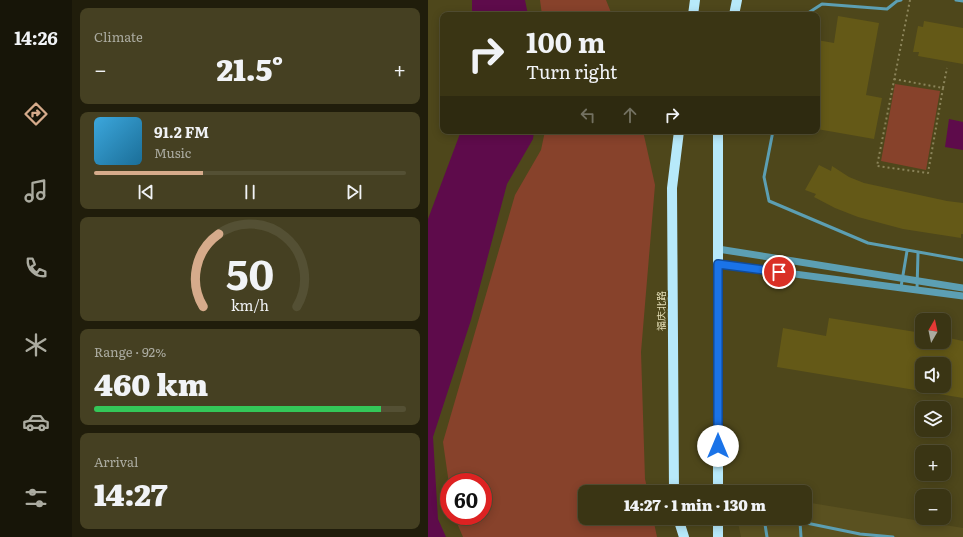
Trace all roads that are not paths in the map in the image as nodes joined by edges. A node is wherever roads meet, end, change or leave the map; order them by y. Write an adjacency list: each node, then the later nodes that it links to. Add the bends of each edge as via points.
1 (695, 0): 6 (main road)
2 (736, 0): 7 (main road)
3 (901, 0): 8 (lane, via 887,9 822,4)
4 (956, 0): 5 (lane)
5 (963, 1)
6 (693, 12)
7 (734, 12)
8 (810, 12)
9 (679, 134): 23 (main road, 福庆北路, via 672,188)
10 (718, 134): 12 (main road)
11 (772, 134): 13 (lane, via 764,177 769,201 868,243)
12 (718, 249): 16 (main road); 17 (street)
13 (907, 251): 14 (lane); 17 (lane)
14 (918, 253): 15 (lane); 18 (lane)
15 (963, 260)
16 (718, 264): 19 (street); 24 (main road)
17 (902, 278): 18 (street); 19 (lane)
18 (918, 281): 20 (street); 21 (lane)
19 (901, 287): 21 (street)
20 (963, 288)
21 (917, 289): 22 (street)
22 (963, 296)
23 (674, 485)
24 (718, 485)
25 (680, 525): 31 (main road)
26 (718, 525): 32 (main road)
27 (765, 525): 33 (lane)
28 (800, 525): 34 (lane)
29 (812, 525): 30 (lane)
30 (852, 533): 35 (lane); 36 (lane)
31 (684, 537)
32 (718, 537)
33 (768, 537)
34 (801, 537)
35 (851, 537)
36 (893, 537)

